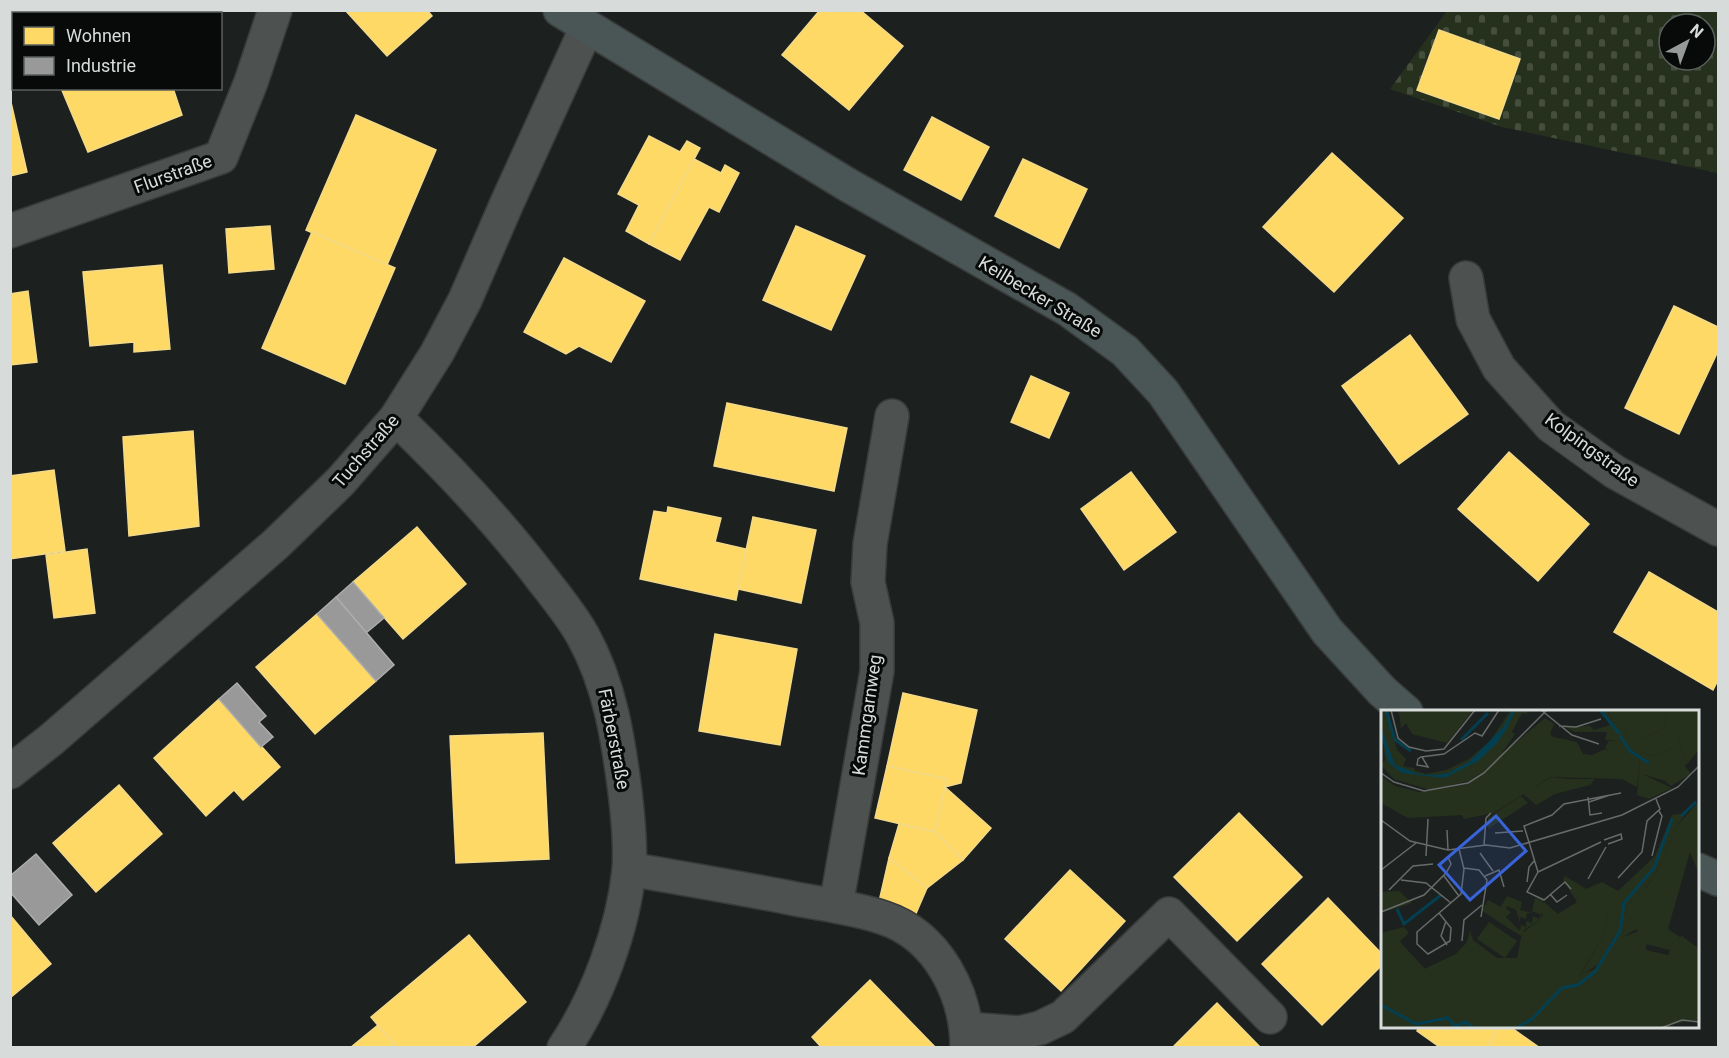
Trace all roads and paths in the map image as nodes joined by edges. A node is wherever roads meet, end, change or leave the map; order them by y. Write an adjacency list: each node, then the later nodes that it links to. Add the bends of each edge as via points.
1 (275, 10): 3 (street, Flurstraße, via 221,157)
2 (574, 19): 6 (street, Tuchstraße, via 507,203 465,300); 8 (main road, Keilbecker Straße, via 848,185 1067,309 1125,351 1163,392 1327,631)
3 (10, 231)
4 (1466, 278): 7 (street, Kolpingstraße, via 1473,319 1499,368 1551,426 1615,472)
5 (892, 416): 13 (street, Kammgarnweg, via 870,544 868,582 877,623 877,671)
6 (396, 418): 9 (street, Tuchstraße, via 341,481 277,543); 10 (street, Färberstraße, via 499,525 582,635 606,687 619,745 628,816)
7 (1719, 529)
8 (1405, 710)
9 (10, 772)
10 (629, 869): 13 (street); 16 (street, Färberstraße, via 613,943 578,1027)
11 (1699, 870): 12 (main road)
12 (1719, 879)
13 (836, 906): 15 (street, via 885,918 931,950 950,975 963,1006)
14 (1270, 1017): 15 (street, via 1169,914 1063,1017 1019,1033)
15 (967, 1038)
16 (564, 1047)

